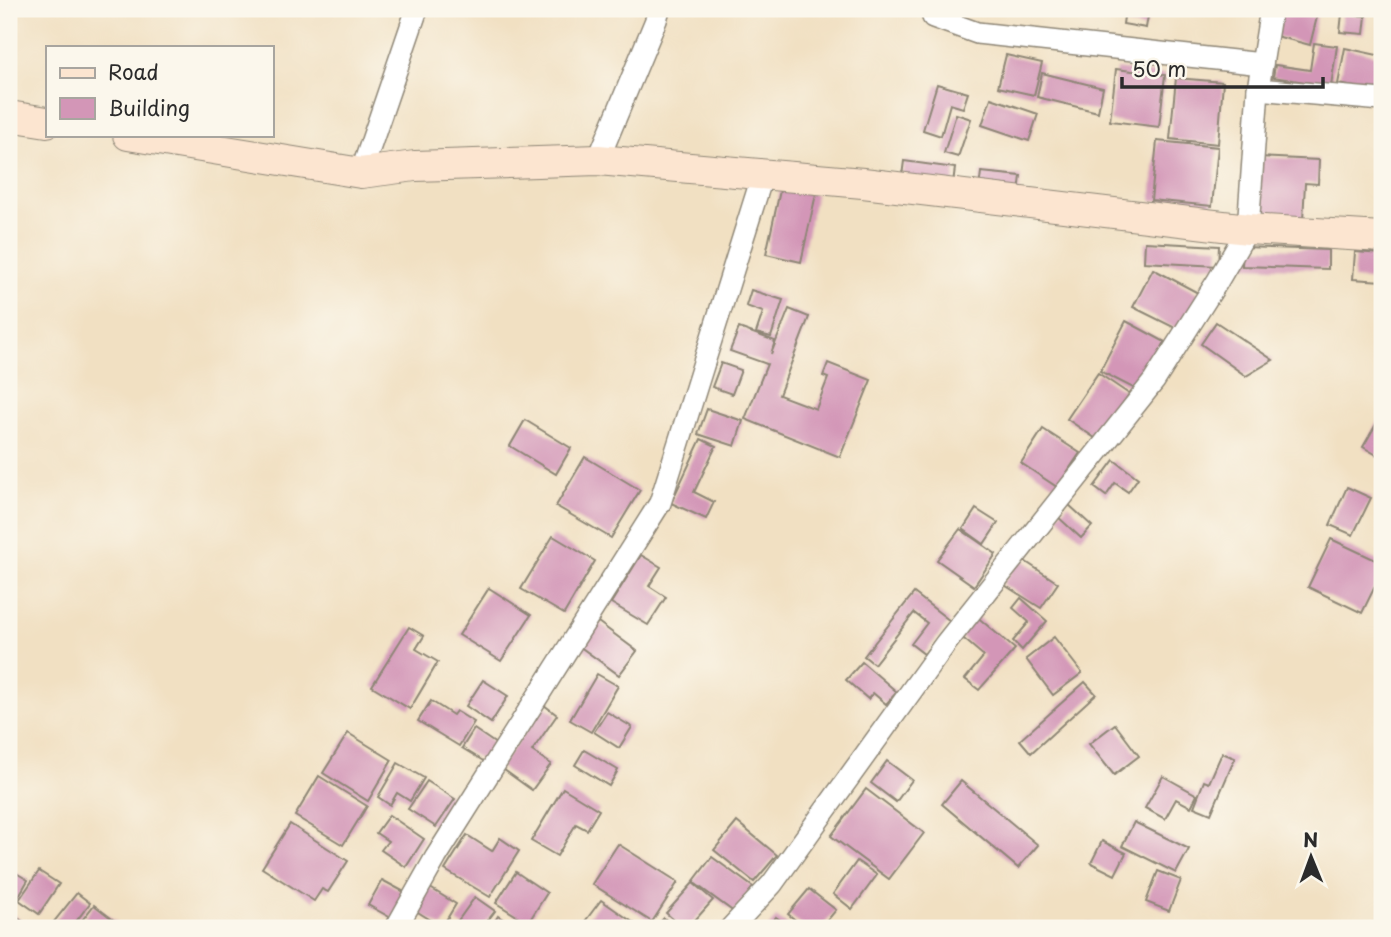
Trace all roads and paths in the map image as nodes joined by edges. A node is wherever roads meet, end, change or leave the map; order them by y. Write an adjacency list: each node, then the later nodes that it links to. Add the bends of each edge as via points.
1 (417, 9): 12 (street)
2 (659, 9): 11 (street)
3 (1271, 9): 5 (street)
4 (933, 17): 5 (street, via 977,33)
5 (1262, 64): 6 (street)
6 (1258, 89): 7 (street); 14 (street)
7 (1382, 100)
8 (9, 116): 9 (street)
9 (46, 122)
10 (134, 136): 12 (street)
11 (598, 160): 12 (street, via 415,166); 13 (street)
12 (361, 173)
13 (763, 174): 14 (street); 16 (street, via 660,503)
14 (1248, 229): 15 (street); 17 (street, via 1154,381 946,643 772,884)
15 (1382, 237)
16 (396, 928)
17 (731, 928)

